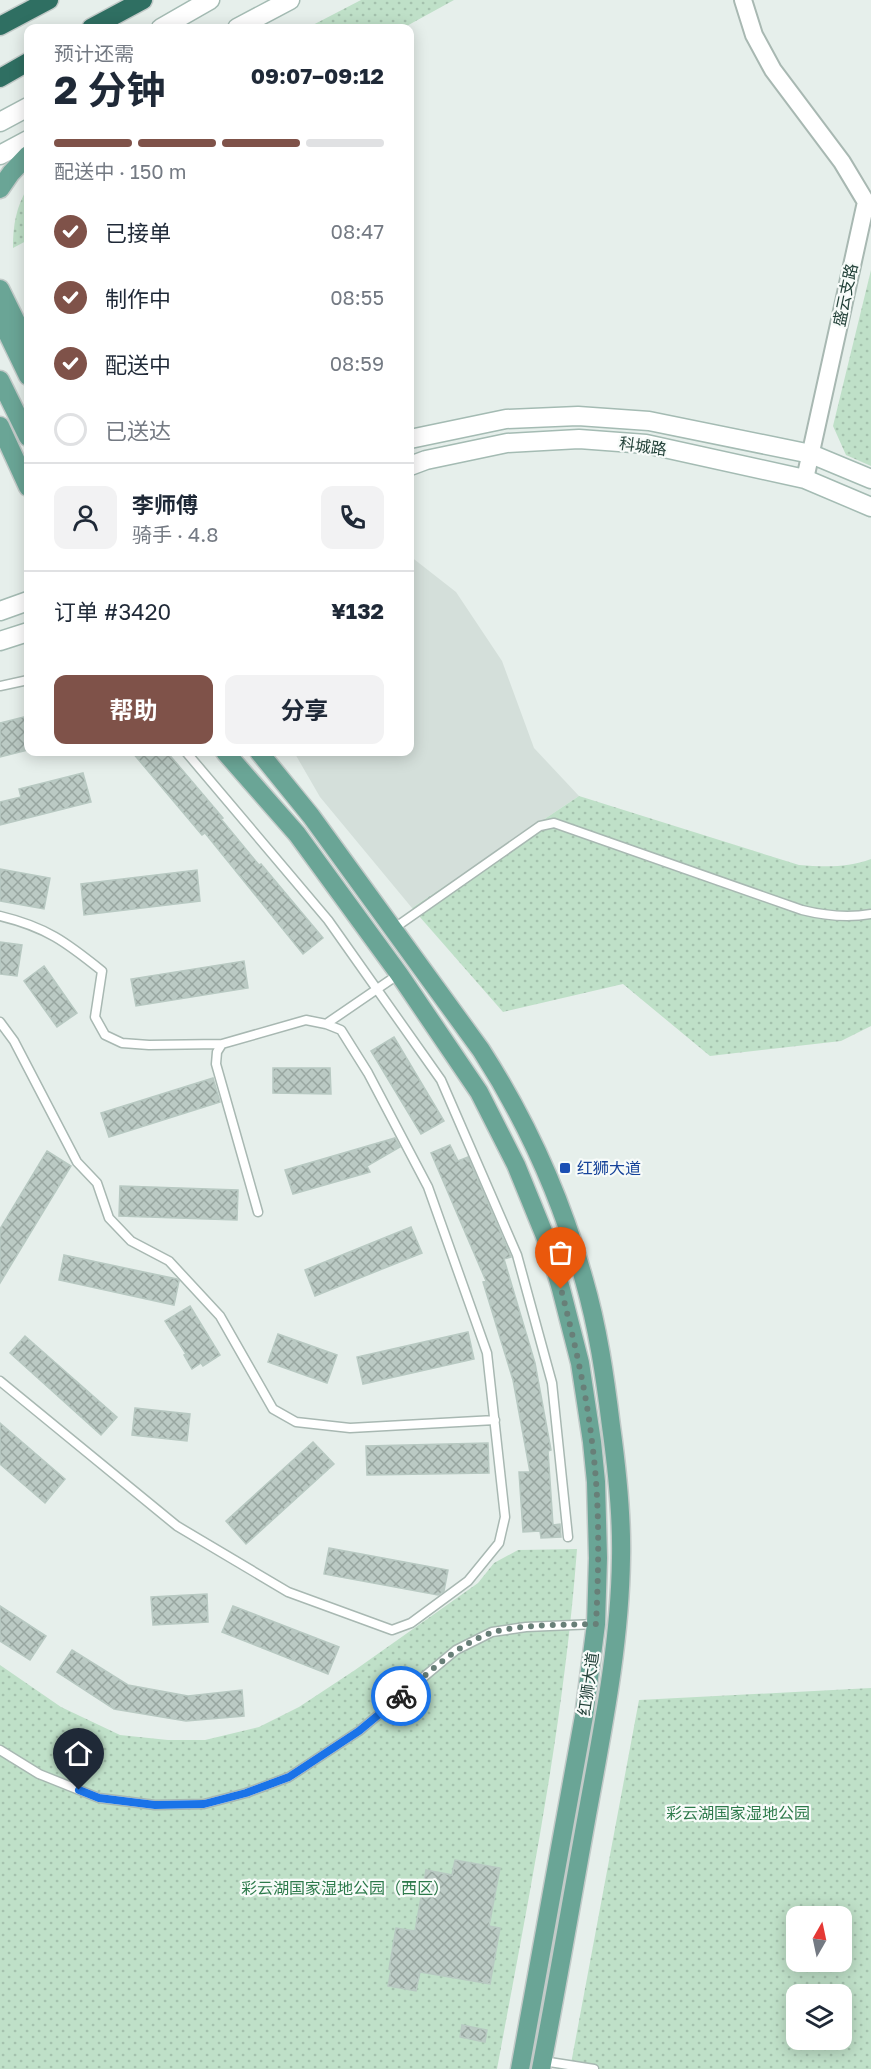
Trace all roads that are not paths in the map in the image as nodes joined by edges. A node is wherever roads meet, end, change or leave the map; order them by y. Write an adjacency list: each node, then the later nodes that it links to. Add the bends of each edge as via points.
1 (49, 0): 9 (highway)
2 (143, 0): 6 (highway)
3 (210, 0): 7 (main road)
4 (290, 0): 8 (main road)
5 (743, 0): 18 (street, 盛云支路, via 754,35 773,70)
6 (98, 24)
7 (168, 24)
8 (245, 24)
9 (0, 26)
10 (24, 64): 11 (highway)
11 (0, 78)
12 (24, 109): 13 (main road)
13 (0, 122)
14 (24, 142): 15 (main road)
15 (0, 155)
16 (24, 159): 17 (main road)
17 (0, 189)
18 (868, 201): 27 (street, 盛云支路)
19 (0, 290): 21 (main road)
20 (0, 318): 22 (main road)
21 (24, 338)
22 (24, 368)
23 (0, 380): 25 (main road)
24 (0, 426): 29 (main road)
25 (24, 429)
26 (414, 437): 27 (main road, 科城路, via 506,419 578,416 649,421)
27 (811, 454): 30 (street, 盛云支路); 31 (main road, 科城路)
28 (414, 464): 30 (main road, 科城路, via 507,443 579,440 646,444)
29 (24, 477)
30 (805, 479): 32 (main road, 科城路)
31 (871, 479)
32 (871, 507)
33 (24, 602): 34 (main road)
34 (0, 611)
35 (24, 633): 36 (main road)
36 (0, 641)
37 (24, 682): 38 (lane)
38 (0, 686)
39 (189, 756): 46 (lane, via 328,920)
40 (229, 756): 45 (main road, 红狮大道, via 297,834)
41 (262, 756): 44 (main road, 红狮大道)
42 (871, 914): 44 (lane, via 825,916 802,910 554,823 540,826)
43 (0, 916): 49 (lane, via 29,923 68,943 102,971 95,1017 105,1035 122,1043)
44 (393, 929): 56 (main road, 红狮大道, via 481,1050 534,1147 584,1280 612,1431 621,1557 614,1654)
45 (399, 974): 46 (lane); 54 (main road, 红狮大道, via 460,1062 498,1127 553,1260 580,1363 592,1442 598,1520)
46 (377, 989): 48 (lane); 53 (lane, via 441,1080 516,1255 552,1383)
47 (0, 1022): 52 (lane, via 14,1041 77,1162 97,1183 109,1218 130,1241 169,1261 220,1316 273,1409 296,1422 350,1428)
48 (326, 1023): 49 (lane, via 306,1020); 52 (lane, via 341,1030 368,1073 428,1187 487,1353)
49 (222, 1044): 50 (lane, via 216,1052 216,1064)
50 (258, 1212)
51 (0, 1381): 52 (lane, via 177,1526 288,1592 392,1630 411,1623 468,1581 499,1544 505,1517)
52 (495, 1420)
53 (568, 1537)
54 (596, 1624): 55 (lane, via 492,1632 456,1650 359,1731 289,1777 204,1804 155,1805 99,1798 39,1774); 57 (main road, 红狮大道, via 584,1716)
55 (0, 1750)
56 (542, 2065): 58 (lane)
57 (520, 2069)
58 (594, 2069)

